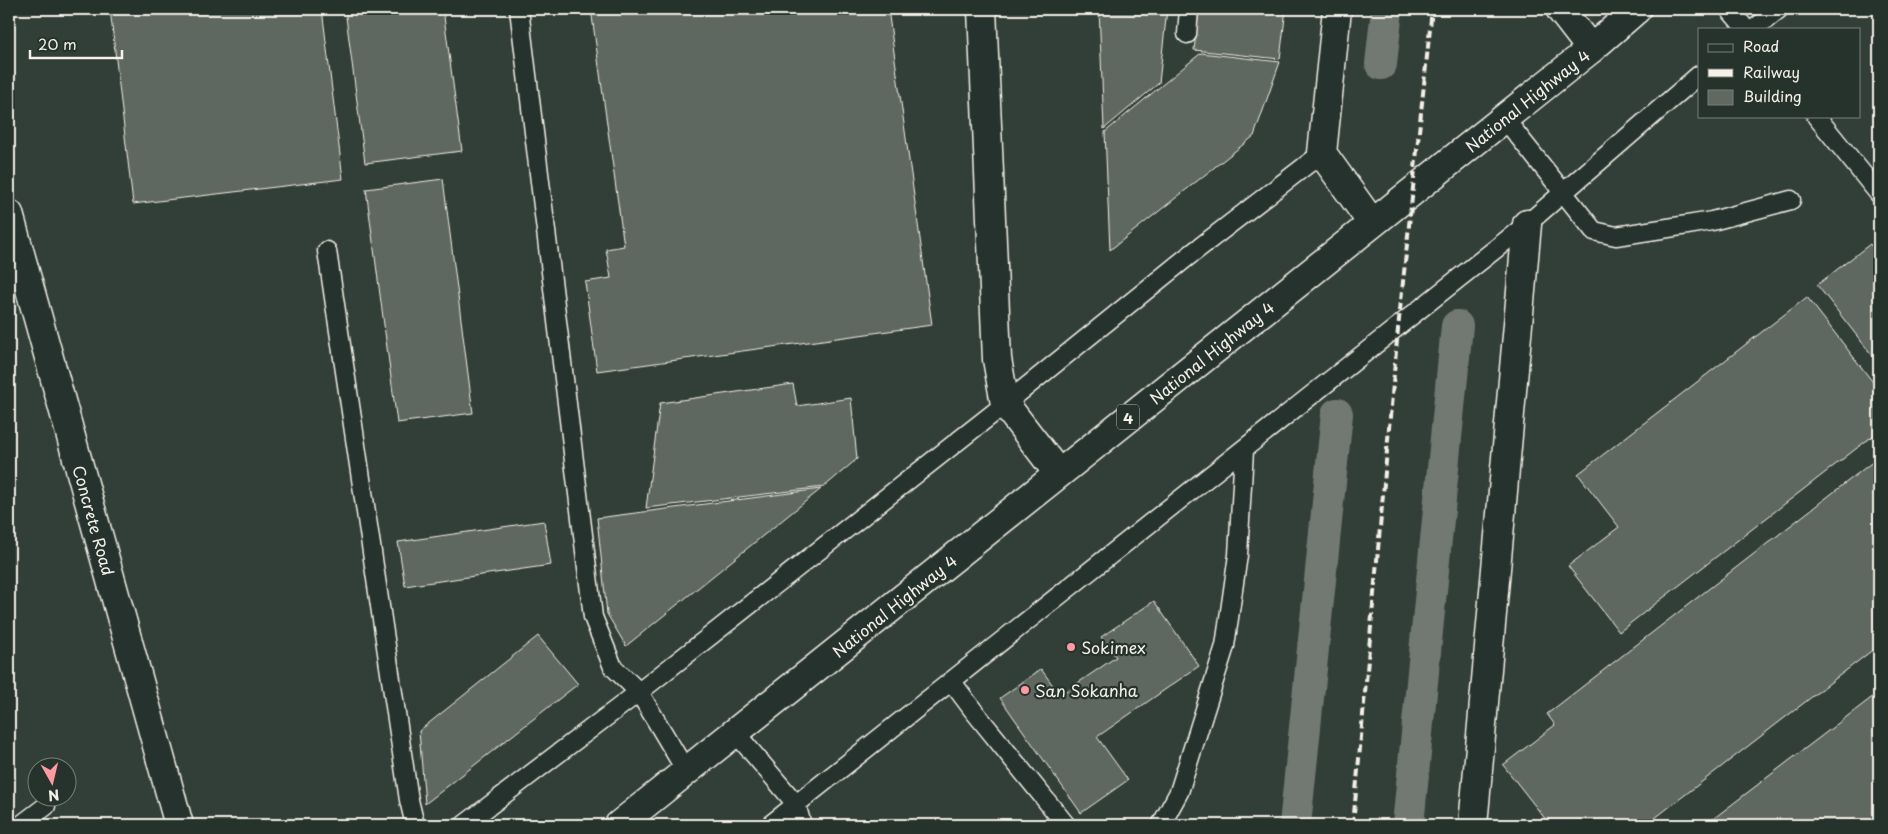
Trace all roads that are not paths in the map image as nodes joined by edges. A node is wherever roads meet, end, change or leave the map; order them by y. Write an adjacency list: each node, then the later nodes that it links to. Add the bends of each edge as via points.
1 (518, 9): 28 (lane, via 594,616 613,667)
2 (982, 9): 24 (main road, via 998,359)
3 (1190, 9): 11 (lane)
4 (1337, 9): 16 (main road)
5 (1560, 9): 12 (main road)
6 (1637, 9): 12 (main road, National Highway 4 / 4)
7 (1728, 9): 9 (lane)
8 (1780, 9): 10 (lane)
9 (1745, 28)
10 (1755, 28)
11 (1187, 34)
12 (1591, 49): 14 (main road, National Highway 4 / 4)
13 (1698, 77): 17 (lane)
14 (1504, 118): 17 (lane); 21 (main road, National Highway 4 / 4)
15 (1818, 118): 18 (lane)
16 (1322, 153): 21 (main road); 24 (lane)
17 (1562, 194): 19 (lane, via 1594,231 1616,236 1712,221); 22 (lane)
18 (1879, 194)
19 (1791, 200)
20 (9, 214): 34 (main road, Concrete Road)
21 (1372, 223): 26 (main road, National Highway 4 / 4)
22 (1527, 224): 25 (lane); 42 (main road)
23 (327, 252): 35 (lane)
24 (1005, 404): 26 (main road); 28 (lane)
25 (1244, 450): 27 (lane); 41 (lane, via 1238,555 1224,646 1179,792)
26 (1058, 473): 29 (main road, National Highway 4 / 4)
27 (952, 682): 31 (lane); 40 (lane)
28 (639, 692): 30 (lane); 36 (lane)
29 (734, 732): 30 (main road, National Highway 4 / 4); 31 (lane)
30 (686, 771): 37 (main road, National Highway 4 / 4)
31 (796, 804): 38 (lane); 39 (lane)
32 (46, 806): 33 (lane)
33 (22, 825)
34 (179, 825)
35 (415, 825)
36 (464, 825)
37 (619, 825)
38 (770, 825)
39 (802, 825)
40 (1066, 825)
41 (1161, 825)
42 (1473, 825)

